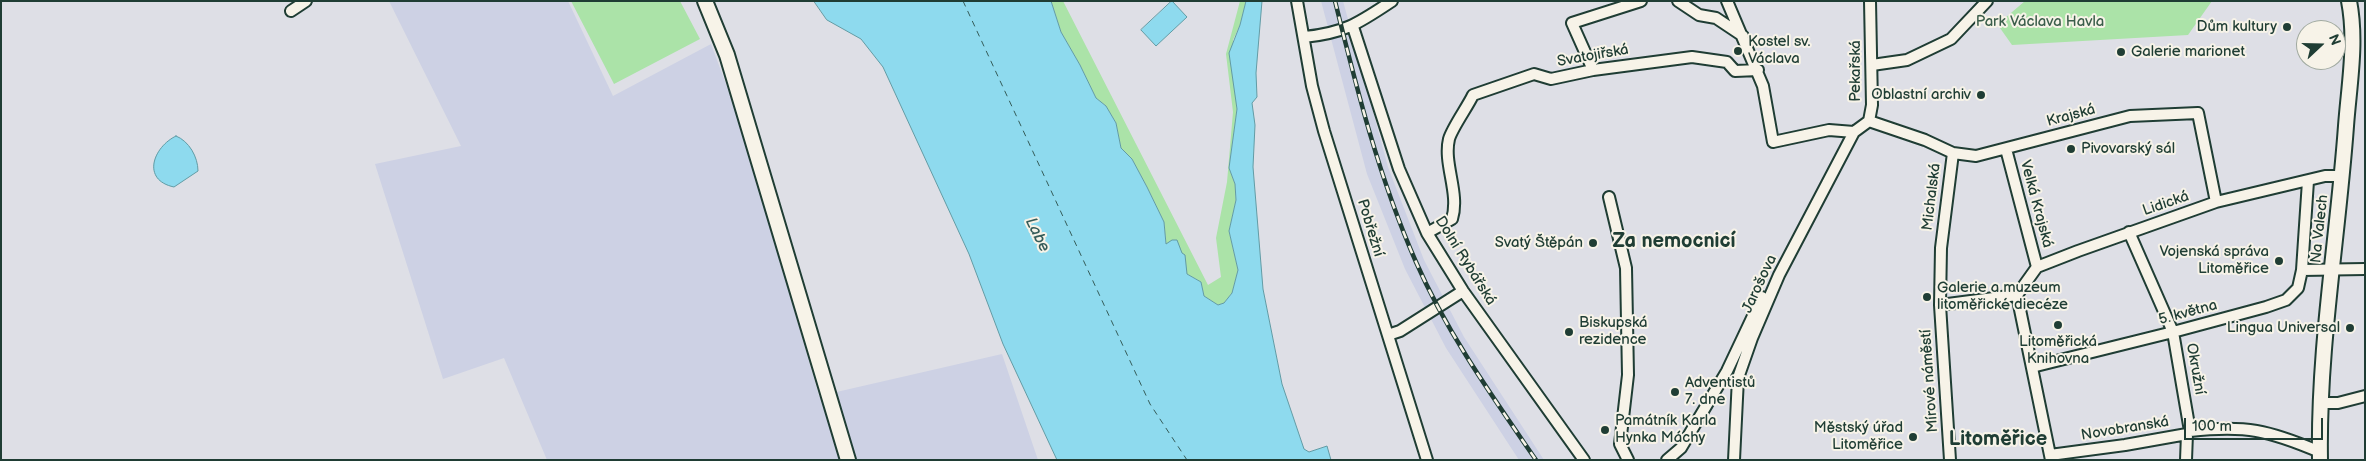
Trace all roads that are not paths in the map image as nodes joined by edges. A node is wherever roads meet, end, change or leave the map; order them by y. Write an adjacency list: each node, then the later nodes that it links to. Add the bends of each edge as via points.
1 (306, 1): 13 (street)
2 (706, 1): 47 (main road, via 727,55)
3 (1297, 1): 17 (street, Pobřežní)
4 (1392, 1): 15 (street)
5 (1641, 1): 19 (street, via 1572,23)
6 (1678, 1): 16 (street, via 1699,16 1716,18)
7 (1727, 1): 16 (street)
8 (1987, 1): 18 (street, via 1951,39 1907,60)
9 (2341, 1): 14 (main road)
10 (2349, 1): 14 (main road, Na Valech)
11 (2355, 1): 14 (main road)
12 (1869, 4): 18 (street, Pekařská)
13 (290, 11)
14 (2353, 24): 25 (main road, Na Valech)
15 (1353, 27): 17 (street, via 1330,35); 30 (street, Dolní Rybářská, via 1399,169)
16 (1744, 36): 20 (street)
17 (1304, 37): 40 (street, Pobřežní, via 1324,131)
18 (1872, 64): 21 (street, Pekařská)
19 (1593, 70): 20 (street, Svatojiřská, via 1692,57 1727,62 1735,71); 30 (street, Svatojiřská, via 1551,79 1534,74 1524,76 1473,95 1449,139 1456,207 1452,219)
20 (1758, 70): 22 (street, via 1773,142 1830,130)
21 (1869, 121): 22 (street, Pekařská); 24 (street, Michalská)
22 (1854, 132): 35 (street, Jarošova)
23 (2006, 149): 24 (street, Krajská, via 1976,156); 28 (street, Krajská, via 2130,116 2198,113); 31 (street, Velká Krajská)
24 (1953, 153): 38 (street, Michalská, via 1941,248)
25 (2342, 176): 26 (street, Lidická); 34 (main road, Na Valech)
26 (2308, 181): 28 (street, Lidická); 33 (street, 5. května)
27 (1609, 197): 50 (street, via 1626,268 1628,375 1620,444)
28 (2216, 202): 29 (street, Lidická)
29 (2129, 232): 31 (street, Lidická); 39 (street, Okružní)
30 (1427, 233): 36 (street, Dolní Rybářská)
31 (2037, 267): 37 (street)
32 (2365, 269): 34 (street)
33 (2302, 270): 34 (street); 39 (street, 5. května, via 2298,288 2286,300)
34 (2332, 270): 43 (main road, Na Valech)
35 (1779, 275): 51 (street, via 1767,288 1727,371 1681,448); 52 (street, Jarošova, via 1738,378)
36 (1463, 290): 40 (street, via 1400,331); 49 (street, Dolní Rybářská)
37 (2017, 296): 38 (street); 41 (street)
38 (1940, 305): 53 (street, Mírové náměstí)
39 (2173, 332): 41 (street, 5. května); 44 (street, Okružní)
40 (1388, 335): 48 (street, Pobřežní)
41 (2032, 367): 46 (street)
42 (2365, 396): 43 (street, via 2338,403)
43 (2322, 403): 45 (main road, Na Valech)
44 (2189, 432): 45 (street, Novobranská, via 2242,427 2280,435); 46 (street, Novobranská); 54 (street, Okružní)
45 (2320, 456)
46 (2051, 458)
47 (848, 460)
48 (1427, 460)
49 (1584, 460)
50 (1628, 460)
51 (1667, 460)
52 (1734, 460)
53 (1950, 460)
54 (2186, 460)

